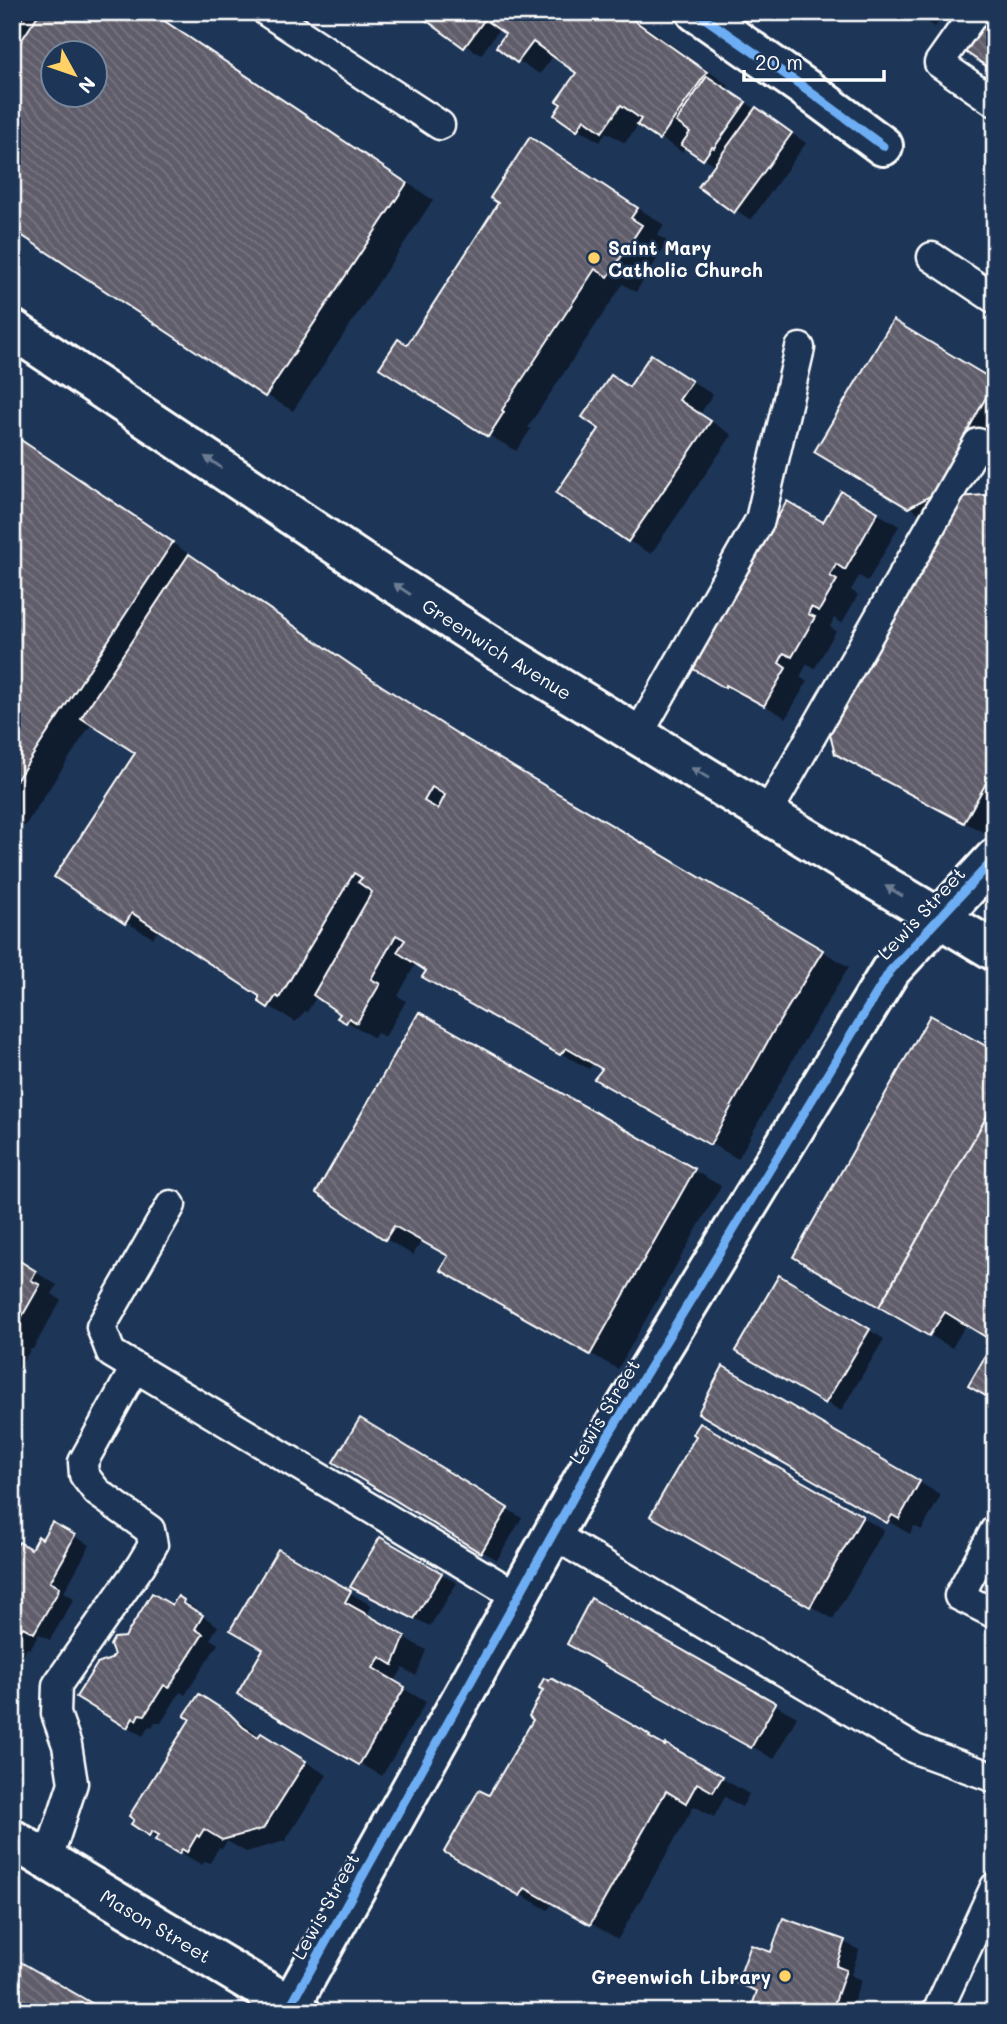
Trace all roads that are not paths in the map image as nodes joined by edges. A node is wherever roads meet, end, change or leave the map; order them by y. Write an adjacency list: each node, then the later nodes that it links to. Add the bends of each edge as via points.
1 (267, 12): 5 (lane)
2 (696, 12): 6 (street)
3 (975, 12): 4 (lane, via 939,63)
4 (995, 102)
5 (440, 125)
6 (883, 146)
7 (932, 257): 8 (lane)
8 (995, 299)
9 (12, 329): 12 (street, Greenwich Avenue, one-way to 9, via 430,607)
10 (800, 348): 12 (lane, via 760,520)
11 (995, 453): 13 (lane, via 978,443)
12 (638, 735): 13 (street, Greenwich Avenue, one-way to 12)
13 (768, 814): 15 (street, Greenwich Avenue, one-way to 13)
14 (995, 858): 15 (street, Lewis Street)
15 (939, 918): 16 (street, Greenwich Avenue); 20 (street, Lewis Street, via 890,971)
16 (995, 951)
17 (171, 1205): 18 (lane, via 101,1327 111,1353)
18 (135, 1367): 21 (lane); 25 (lane, via 83,1462 84,1475 97,1492 150,1530 153,1545 57,1685 56,1714 73,1783)
19 (995, 1530): 22 (lane, via 959,1596)
20 (552, 1534): 21 (street, Lewis Street); 23 (lane, via 915,1749)
21 (517, 1597): 27 (street, Lewis Street)
22 (995, 1614)
23 (995, 1778)
24 (12, 1839): 25 (street, Mason Street)
25 (48, 1859): 27 (street, Mason Street)
26 (995, 1887): 28 (lane)
27 (293, 2010)
28 (937, 2012)

